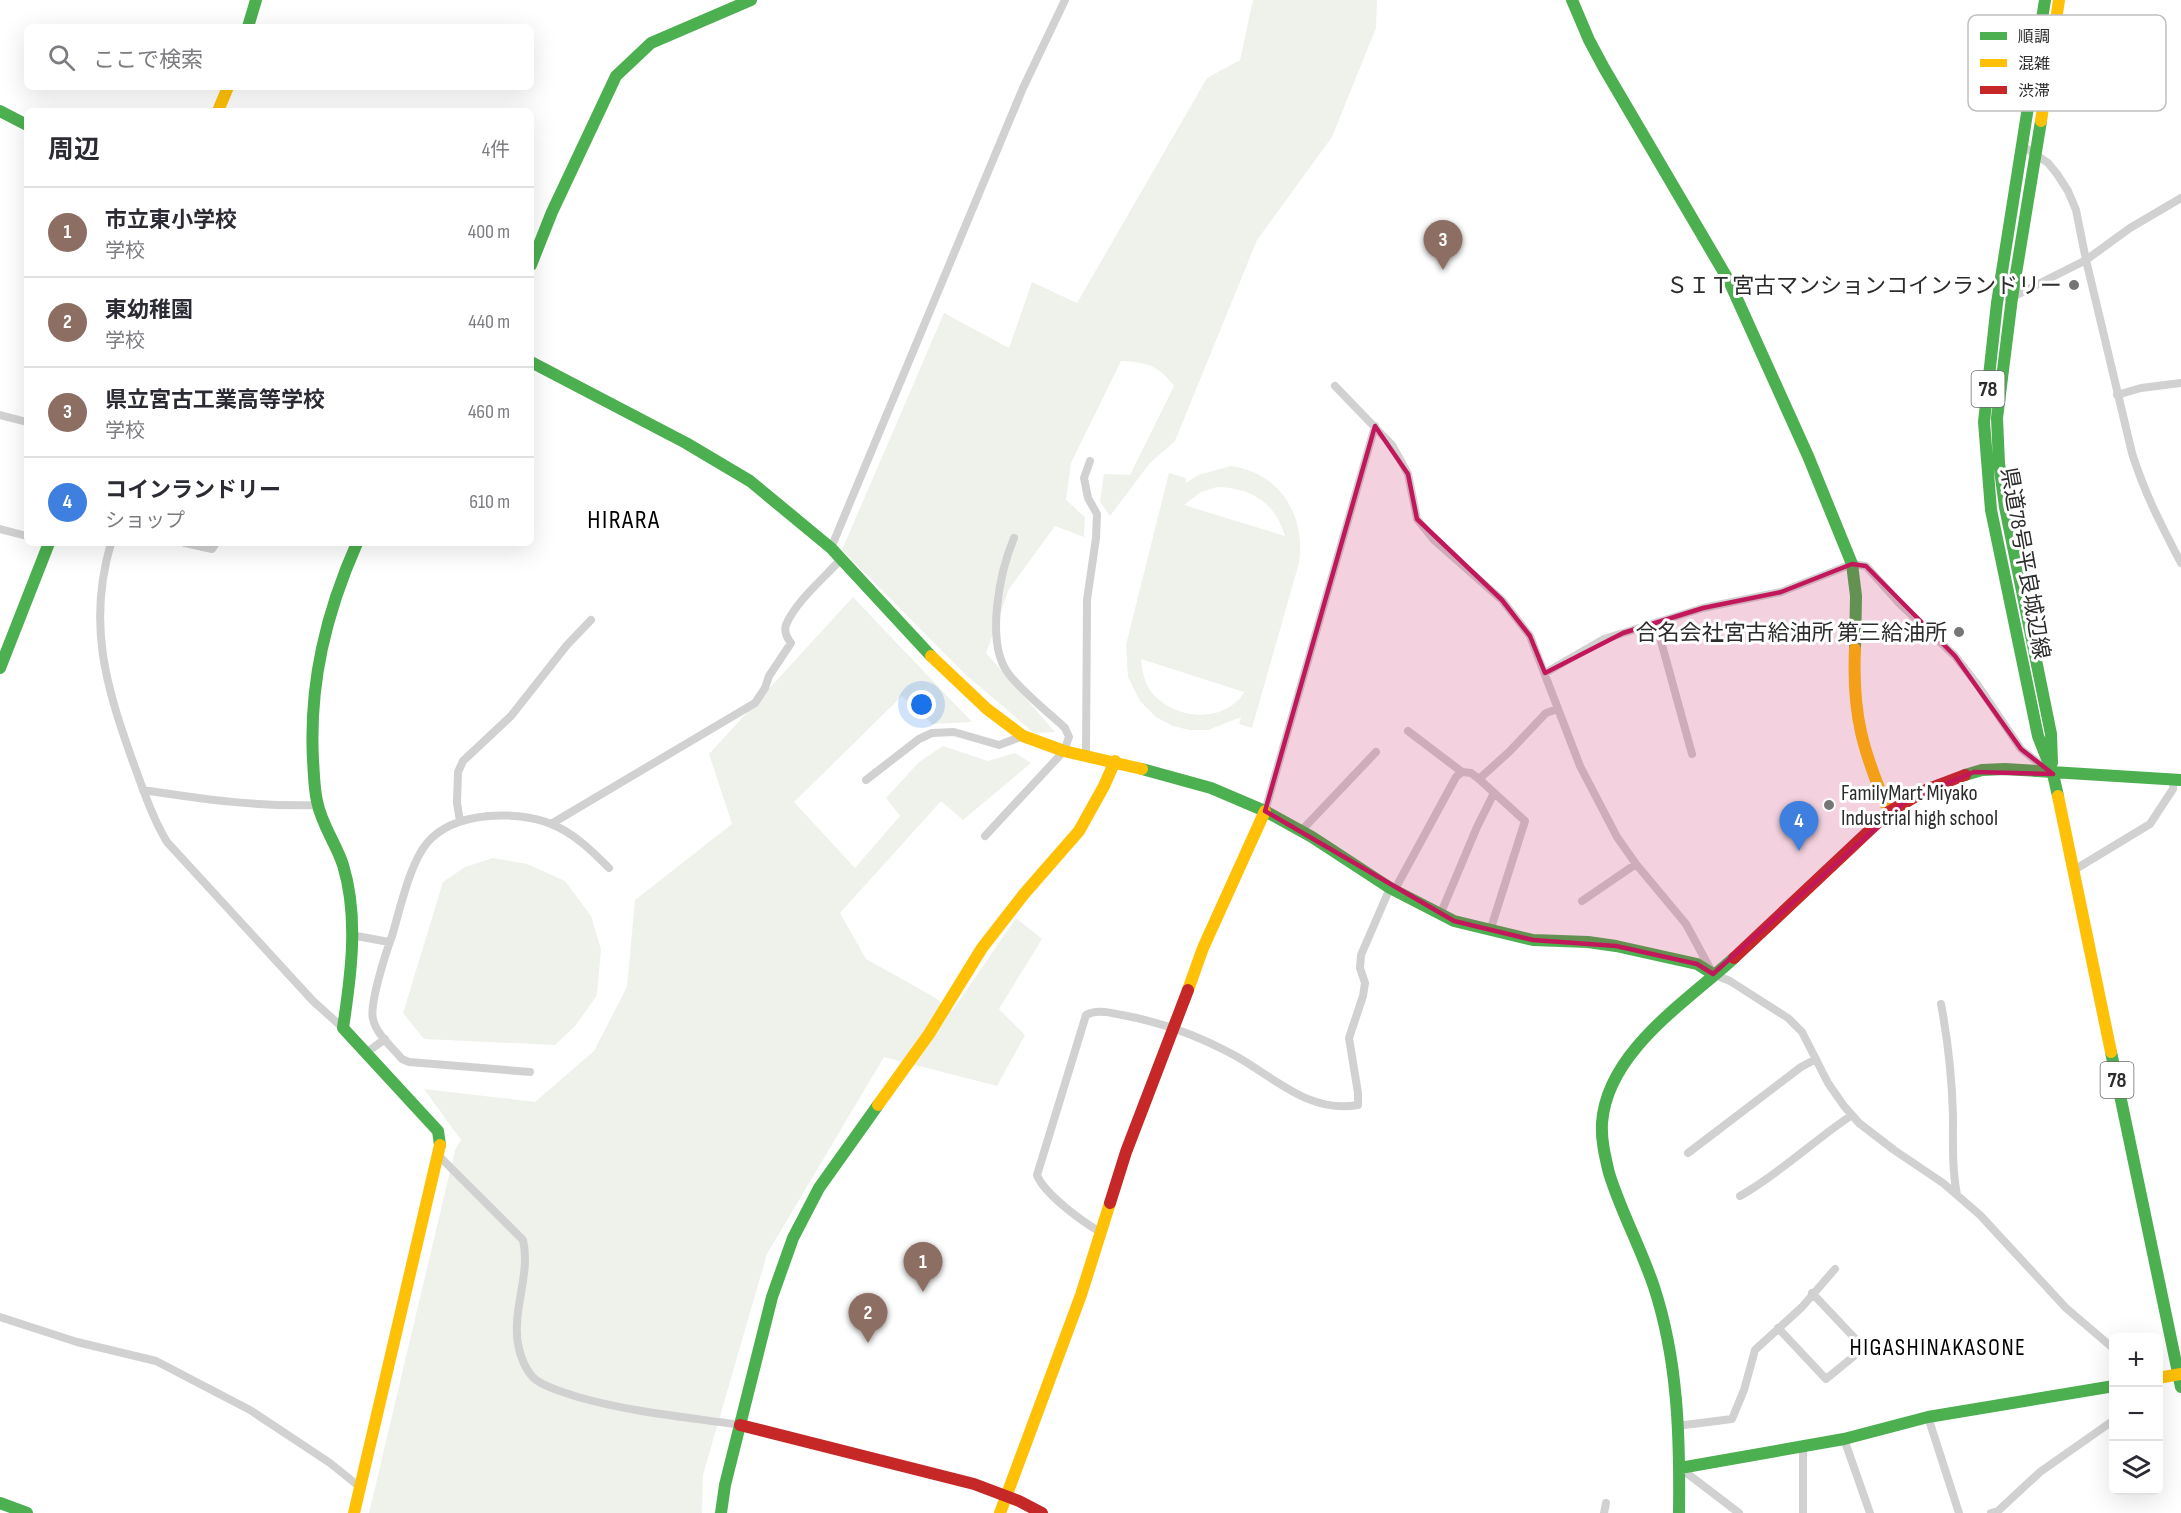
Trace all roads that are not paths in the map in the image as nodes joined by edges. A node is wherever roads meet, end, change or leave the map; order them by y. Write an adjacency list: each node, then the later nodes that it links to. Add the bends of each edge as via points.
1 (256, 0): 9 (street)
2 (751, 0): 19 (street, via 651,44 616,76)
3 (1065, 0): 39 (street, via 972,207)
4 (1572, 0): 42 (street, via 1604,69 1729,281)
5 (2045, 0): 7 (street, 県道78号平良城辺線 / 78)
6 (2059, 0): 8 (street, 県道78号平良城辺線 / 78)
7 (2043, 15)
8 (2057, 15)
9 (250, 24)
10 (227, 90): 11 (street)
11 (219, 108)
12 (0, 111): 15 (street)
13 (2028, 111): 16 (street, 県道78号平良城辺線 / 78)
14 (2043, 111): 17 (street, 県道78号平良城辺線 / 78)
15 (24, 123)
16 (2023, 146): 17 (street); 22 (street, 県道78号平良城辺線 / 78)
17 (2036, 155): 20 (street, via 2048,163 2068,191); 21 (street, 県道78号平良城辺線 / 78)
18 (2181, 198): 20 (street)
19 (534, 257)
20 (2086, 260): 21 (street); 26 (street)
21 (2012, 298): 22 (street); 56 (street, 県道78号平良城辺線 / 78, via 1997,418 1999,463 2051,734)
22 (1997, 303): 56 (street, 県道78号平良城辺線 / 78, via 1984,422 1990,499 2038,736)
23 (534, 364): 39 (street, via 750,481)
24 (2181, 383): 26 (street)
25 (1335, 386): 29 (street)
26 (2117, 395): 41 (street, via 2139,476)
27 (0, 415): 28 (street)
28 (24, 421)
29 (1375, 426): 46 (street, via 1392,445 1407,474 1417,519 1434,540 1502,600 1530,636); 63 (street)
30 (1090, 461): 53 (street, via 1084,478 1088,498 1097,514 1087,600)
31 (0, 529): 32 (street)
32 (24, 535)
33 (1014, 538): 50 (street, via 999,589 996,643 1008,674 1065,728 1069,737)
34 (48, 546): 45 (street)
35 (110, 546): 60 (street, via 100,624 101,652 114,706)
36 (198, 546): 37 (street)
37 (214, 546)
38 (356, 546): 62 (street, via 342,574 317,663 311,710)
39 (831, 548): 40 (street)
40 (841, 559): 49 (street, via 948,674); 66 (street, via 786,625 791,643 755,703)
41 (2181, 563)
42 (1852, 564): 44 (street, via 1781,592 1703,608); 56 (street, via 1866,566 1955,656 2021,748); 64 (street, via 1857,626 1854,694 1871,770)
43 (591, 620): 65 (street, via 512,716 463,761 458,772)
44 (1656, 623): 46 (street, via 1604,639); 52 (street)
45 (0, 668)
46 (1545, 673): 47 (street)
47 (1558, 709): 57 (street, via 1546,713); 69 (street, via 1592,790)
48 (1408, 731): 55 (street)
49 (1023, 736): 50 (street); 59 (street, via 999,746 954,732 932,733)
50 (1064, 751): 53 (street); 68 (street)
51 (1376, 752): 67 (street)
52 (1692, 754)
53 (1086, 756): 54 (street)
54 (1115, 761): 63 (street, via 1211,788); 102 (street, via 1078,831 982,948 929,1034 805,1212 781,1267)
55 (1462, 772): 57 (street); 72 (street)
56 (2053, 774): 58 (street); 64 (street, via 2007,769 1974,772 1930,788); 71 (street, 県道78号平良城辺線 / 78)
57 (1479, 779): 61 (street)
58 (2177, 779): 71 (street, via 2150,824)
59 (866, 780)
60 (143, 790): 62 (street, via 212,800); 80 (street, via 167,842)
61 (1494, 793): 74 (street); 75 (street, via 1525,821)
62 (317, 805): 76 (street, via 343,865)
63 (1264, 811): 67 (street); 81 (street, via 1203,948)
64 (1889, 812): 78 (street)
65 (460, 821): 66 (street, via 495,815); 77 (street, via 436,834 415,862)
66 (551, 824): 70 (street, via 590,849)
67 (1301, 831): 72 (street)
68 (985, 836)
69 (1636, 864): 73 (street); 78 (street, via 1686,924)
70 (609, 868)
71 (2074, 870): 98 (street, 県道78号平良城辺線 / 78)
72 (1392, 890): 74 (street); 81 (street, via 1361,954 1365,983 1349,1038 1358,1105 1343,1107 1308,1100 1234,1055)
73 (1582, 901)
74 (1440, 915): 75 (street)
75 (1490, 931): 78 (street, via 1533,940 1616,946 1697,964)
76 (351, 935): 77 (street); 80 (street)
77 (389, 942): 82 (street, via 372,1017)
78 (1713, 974): 84 (street, via 1788,1018 1802,1032); 103 (street, via 1625,1062 1607,1098 1602,1131 1606,1169 1653,1284 1664,1322)
79 (1941, 1004): 90 (street)
80 (343, 1028): 83 (street)
81 (1174, 1029): 91 (street, via 1126,1152); 91 (street, via 1124,1015 1086,1014 1037,1175 1046,1190)
82 (386, 1040): 83 (street); 85 (street, via 409,1062)
83 (366, 1053): 88 (street, via 438,1131)
84 (1816, 1059): 86 (street); 87 (street)
85 (530, 1072)
86 (1852, 1115): 89 (street, via 1779,1172); 90 (street)
87 (1688, 1153)
88 (439, 1156): 102 (street, via 523,1240 526,1256 518,1337 526,1367 534,1378 549,1388 602,1403); 107 (street)
89 (1740, 1196)
90 (1957, 1196): 96 (street, via 1996,1230 2066,1308)
91 (1102, 1233): 108 (street)
92 (1834, 1269): 93 (street)
93 (1812, 1293): 95 (street); 95 (street, via 1864,1348 1826,1379)
94 (0, 1317): 107 (street, via 77,1342 156,1361 186,1375 250,1410)
95 (1778, 1328): 103 (street, via 1755,1350 1732,1419)
96 (2109, 1345)
97 (2163, 1378): 98 (street)
98 (2180, 1378)
99 (2109, 1387): 100 (street)
100 (1928, 1417): 104 (street); 121 (street)
101 (2109, 1424): 122 (street, via 2040,1472)
102 (740, 1425): 108 (street, via 934,1473); 113 (street)
103 (1677, 1425): 106 (street)
104 (1844, 1439): 105 (street); 120 (street)
105 (1803, 1446): 106 (street); 119 (street)
106 (1680, 1468): 117 (street); 118 (street)
107 (361, 1488): 112 (street)
108 (1005, 1495): 114 (street); 115 (street)
109 (0, 1503): 111 (street)
110 (1606, 1503): 116 (street)
111 (27, 1513)
112 (354, 1513)
113 (721, 1513)
114 (999, 1513)
115 (1042, 1513)
116 (1604, 1513)
117 (1679, 1513)
118 (1739, 1513)
119 (1803, 1513)
120 (1870, 1513)
121 (1959, 1513)
122 (1991, 1513)

